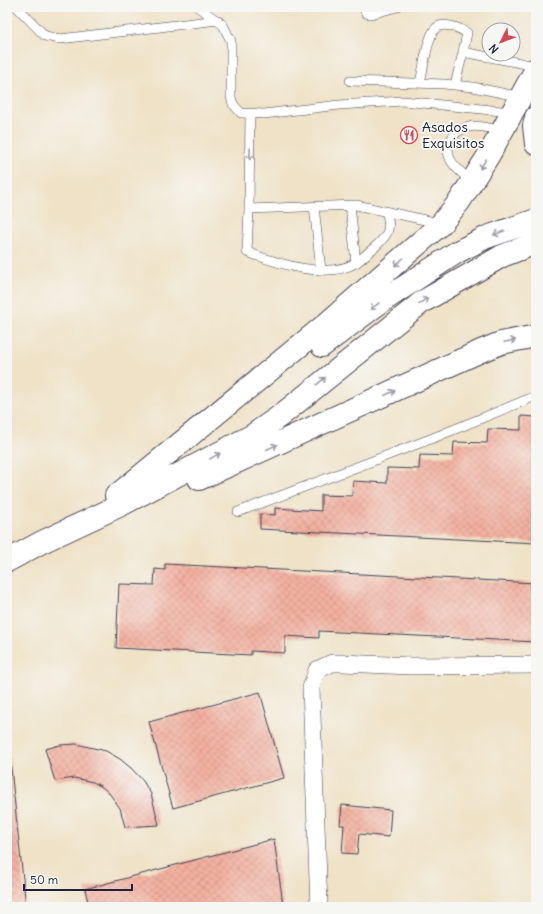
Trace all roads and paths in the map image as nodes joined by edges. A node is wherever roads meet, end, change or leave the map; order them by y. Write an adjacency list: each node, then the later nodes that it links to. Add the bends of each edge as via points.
1 (17, 7): 5 (lane, via 46,36 60,39)
2 (198, 7): 5 (lane)
3 (363, 7): 4 (lane, via 366,13 371,14)
4 (397, 7)
5 (218, 20): 12 (lane, via 231,41 233,104 241,113)
6 (463, 52): 7 (lane); 9 (lane, via 467,33 455,27 438,26 430,41); 10 (lane)
7 (536, 67): 11 (main road)
8 (350, 81): 9 (lane)
9 (420, 83): 10 (lane)
10 (455, 85): 11 (lane)
11 (512, 113): 12 (lane, via 403,102 339,105); 15 (main road, one-way to 15); 15 (lane, via 458,131 448,144 453,165)
12 (250, 115): 18 (lane, one-way to 18)
13 (536, 117): 14 (main road)
14 (536, 144)
15 (472, 182): 21 (main road)
16 (350, 205): 17 (lane); 19 (lane); 23 (lane)
17 (314, 206): 18 (lane); 24 (lane)
18 (249, 209): 24 (lane, via 247,252 288,266)
19 (386, 211): 21 (lane); 23 (lane, via 391,225 388,233)
20 (536, 220): 27 (main road, one-way to 27, via 487,237 457,252 410,282 337,334 210,433)
21 (441, 224): 27 (main road, one-way to 27, via 331,320)
22 (536, 243): 29 (main road, one-way to 22, via 121,505 253,435 422,302 502,256)
23 (356, 262): 24 (lane, via 340,268)
24 (321, 270)
25 (536, 336): 29 (main road, one-way to 25, via 82,530 240,462 481,351 501,343)
26 (536, 396): 28 (lane)
27 (116, 496): 29 (main road)
28 (238, 512)
29 (42, 542): 30 (main road)
30 (7, 560)
31 (536, 665): 32 (street, via 411,666 332,663 317,670 312,688)
32 (319, 907)

